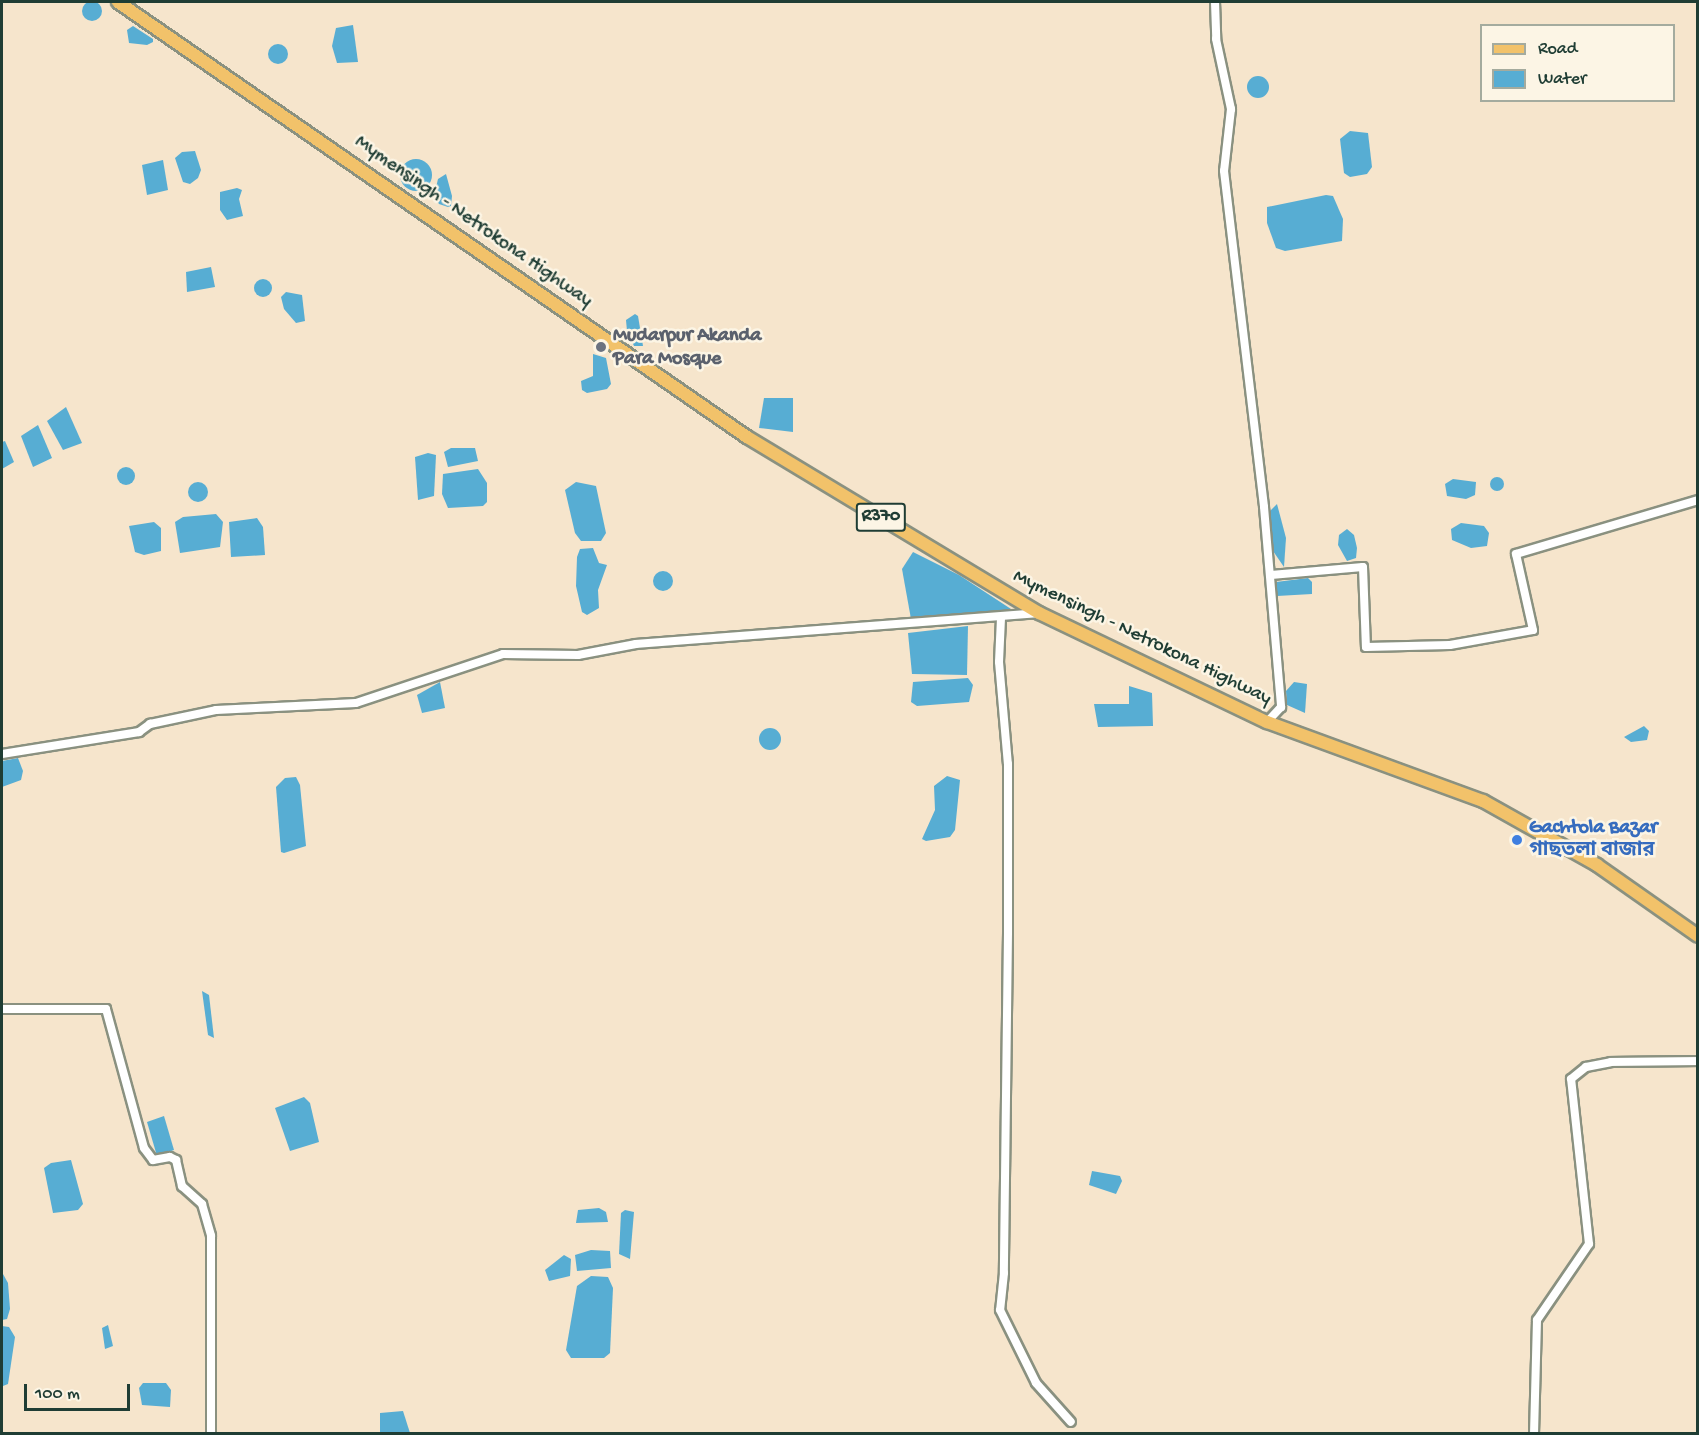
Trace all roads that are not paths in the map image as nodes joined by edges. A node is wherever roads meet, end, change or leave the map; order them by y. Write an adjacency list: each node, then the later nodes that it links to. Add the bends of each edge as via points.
1 (118, 2): 5 (main road, Mymensingh - Netrokona Highway / R370, via 747,437)
2 (1215, 2): 4 (street, via 1216,39 1231,109 1224,171)
3 (1698, 500): 4 (street, via 1516,554 1533,630 1450,645 1366,647 1363,567)
4 (1271, 576): 7 (street, via 1281,707)
5 (1039, 612): 6 (street); 7 (main road, Mymensingh - Netrokona Highway / R370)
6 (1001, 618): 8 (street, via 636,644 578,655 503,654 356,703 216,710 150,724 139,732); 12 (street, via 999,662 1008,764 1008,974 1004,1273 1000,1310 1036,1383)
7 (1267, 722): 9 (main road, Mymensingh - Netrokona Highway / R370, via 1483,801 1597,865)
8 (2, 754)
9 (1698, 936)
10 (2, 1009): 13 (street, via 106,1009 144,1148 153,1160 170,1157 176,1161 183,1186 202,1204 211,1236)
11 (1698, 1061): 14 (street, via 1611,1062 1586,1067 1571,1079 1589,1244 1538,1320)
12 (1071, 1422)
13 (211, 1434)
14 (1534, 1434)

